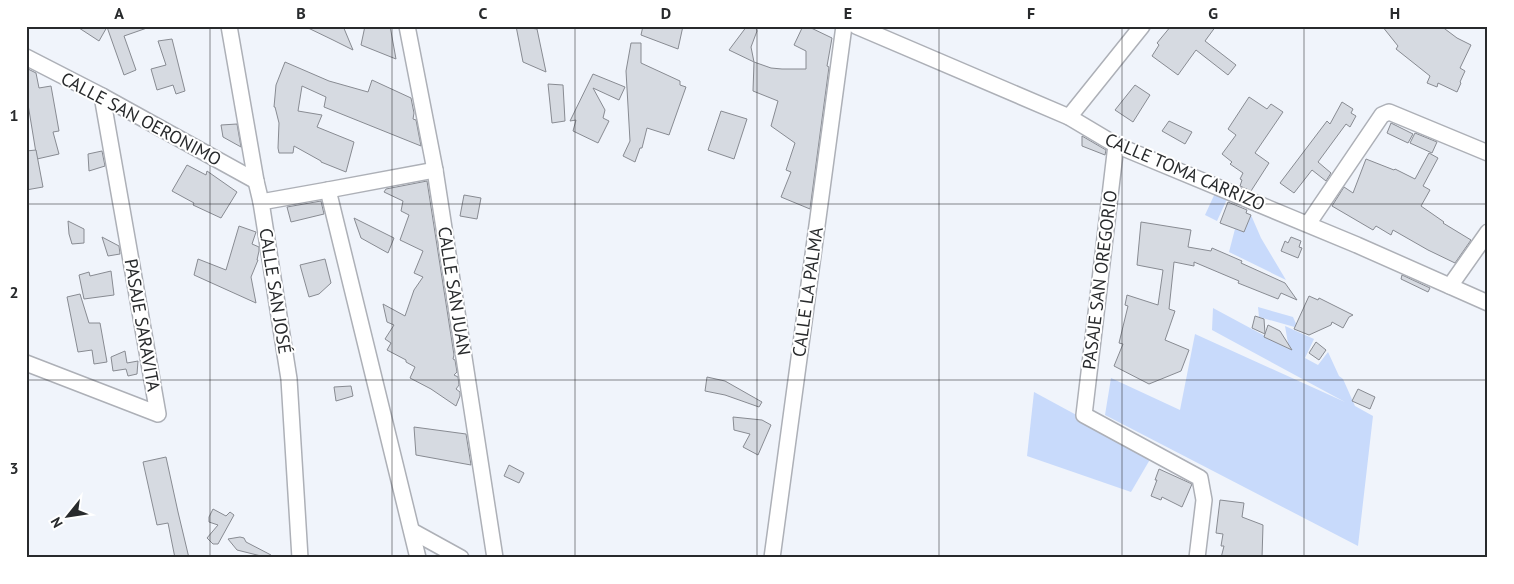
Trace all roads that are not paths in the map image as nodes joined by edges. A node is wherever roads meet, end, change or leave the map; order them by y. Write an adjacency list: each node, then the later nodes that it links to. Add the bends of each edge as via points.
1 (229, 26): 12 (street, CALLE SAN JOSÉ)
2 (407, 26): 11 (street, CALLE SAN JUAN)
3 (844, 26): 25 (street, CALLE LA PALMA)
4 (856, 26): 8 (street, CALLE TOMA CARRIZO)
5 (1142, 26): 8 (street)
6 (26, 57): 7 (street, CALLE SAN OERONIMO)
7 (102, 96): 12 (street, CALLE SAN OERONIMO); 19 (street, PASAJE SARAVITA, via 158,414)
8 (1069, 117): 9 (street, CALLE TOMA CARRIZO)
9 (1116, 145): 15 (street, CALLE TOMA CARRIZO); 26 (street, PASAJE SAN OREGORIO, via 1084,415 1200,478 1204,500)
10 (1488, 153): 15 (street, via 1389,112 1382,115)
11 (435, 170): 13 (street); 24 (street, CALLE SAN JUAN)
12 (256, 181): 14 (street, CALLE SAN JOSÉ)
13 (328, 190): 14 (street); 20 (street)
14 (261, 202): 21 (street, CALLE SAN JOSÉ, via 289,379)
15 (1308, 224): 17 (street, CALLE TOMA CARRIZO)
16 (1488, 232): 17 (street)
17 (1450, 286): 18 (street, CALLE TOMA CARRIZO)
18 (1488, 303)
19 (26, 363)
20 (412, 531): 22 (street); 23 (street)
21 (300, 558)
22 (418, 558)
23 (461, 558)
24 (495, 558)
25 (772, 558)
26 (1197, 558)

